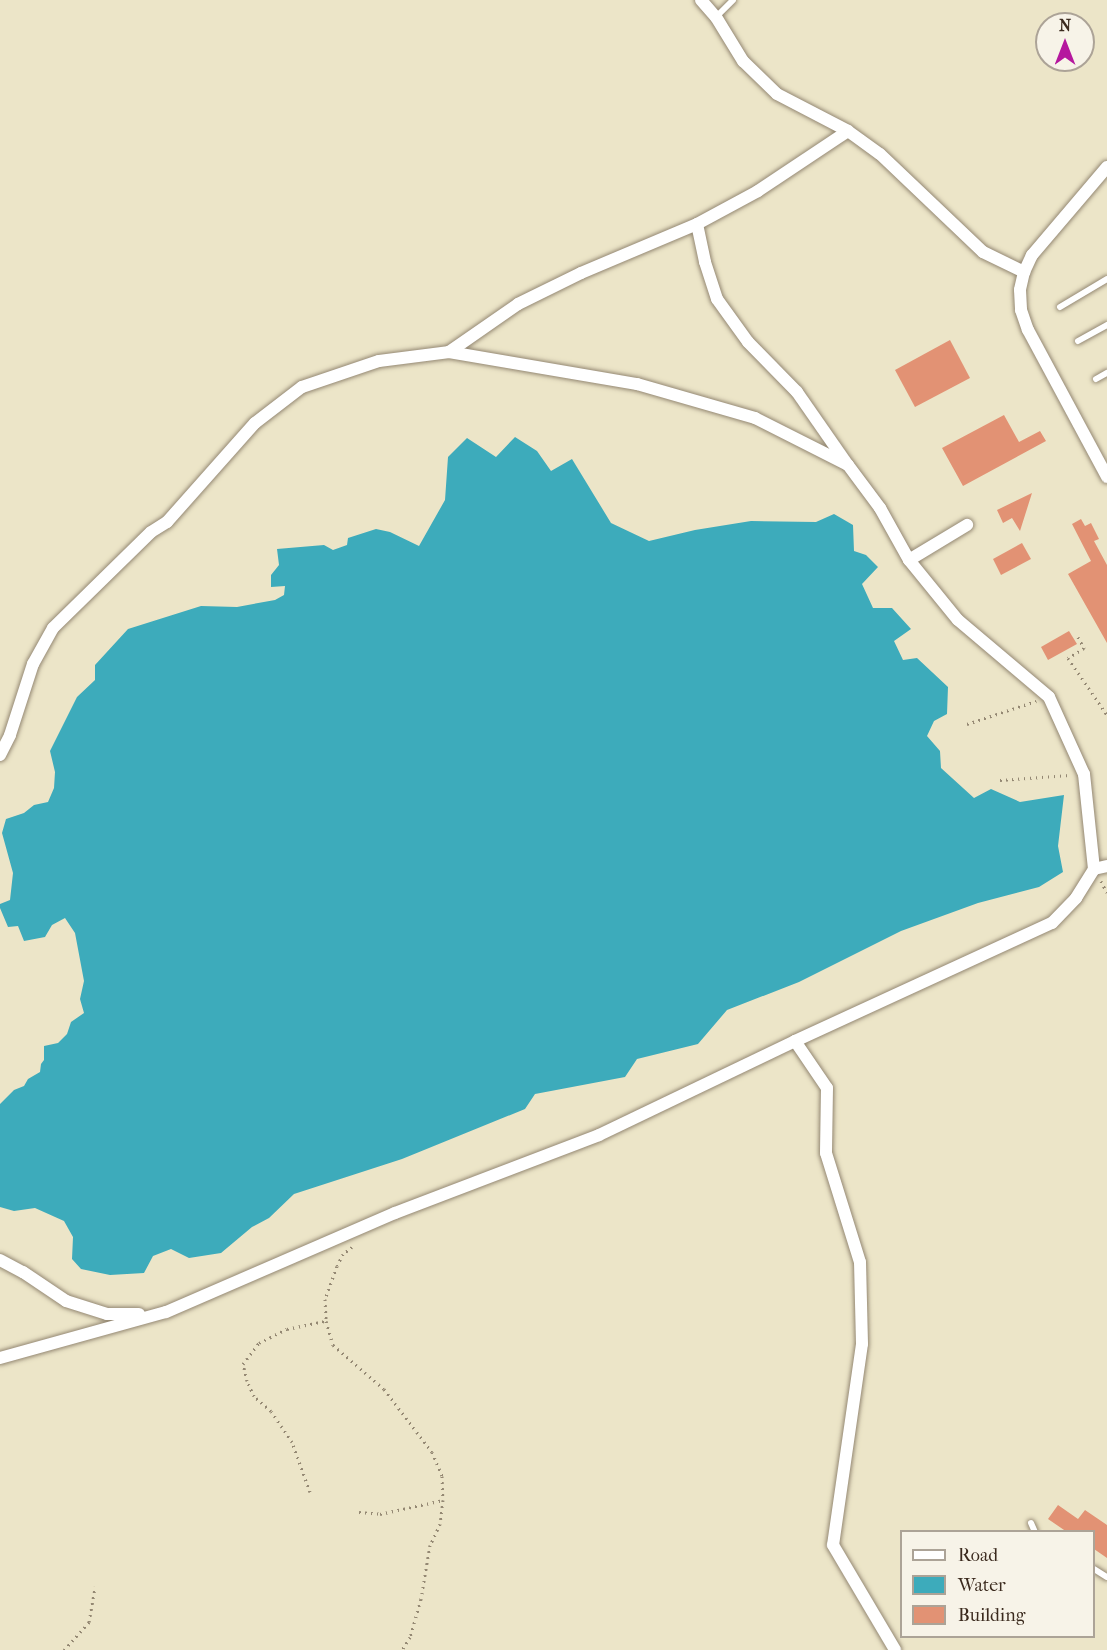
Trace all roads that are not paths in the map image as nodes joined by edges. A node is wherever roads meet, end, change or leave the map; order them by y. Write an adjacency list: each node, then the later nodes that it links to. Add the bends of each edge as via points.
1 (701, 0): 3 (street)
2 (733, 0): 3 (lane)
3 (716, 17): 4 (street, via 743,61 777,94)
4 (848, 131): 6 (street, via 758,191); 7 (street, via 880,154 984,252)
5 (1107, 167): 7 (street, via 1048,234)
6 (697, 224): 12 (street, via 518,304); 15 (street, via 717,298 748,342 797,392)
7 (1024, 272): 16 (street, via 1020,300 1028,330)
8 (1107, 279): 9 (lane)
9 (1060, 307)
10 (1107, 325): 11 (lane)
11 (1078, 341)
12 (449, 352): 15 (street, via 658,390 754,418); 19 (street, via 379,361 302,387 255,423 167,522 151,532 53,628 33,664)
13 (1107, 373): 14 (lane)
14 (1096, 379)
15 (848, 465): 18 (street, via 880,508)
16 (1107, 477)
17 (967, 525): 18 (street)
18 (909, 560): 21 (street, via 958,620 1049,697 1084,774)
19 (0, 755)
20 (1107, 866): 21 (street)
21 (1094, 869): 22 (street, via 1076,898 1052,923)
22 (795, 1041): 24 (street, via 599,1135 395,1213); 28 (street, via 827,1088 826,1154 860,1262 862,1344 833,1545)
23 (0, 1260): 24 (street, via 66,1301 107,1314)
24 (153, 1314): 25 (street)
25 (0, 1358)
26 (1030, 1523): 27 (lane)
27 (1034, 1530)
28 (895, 1650)

